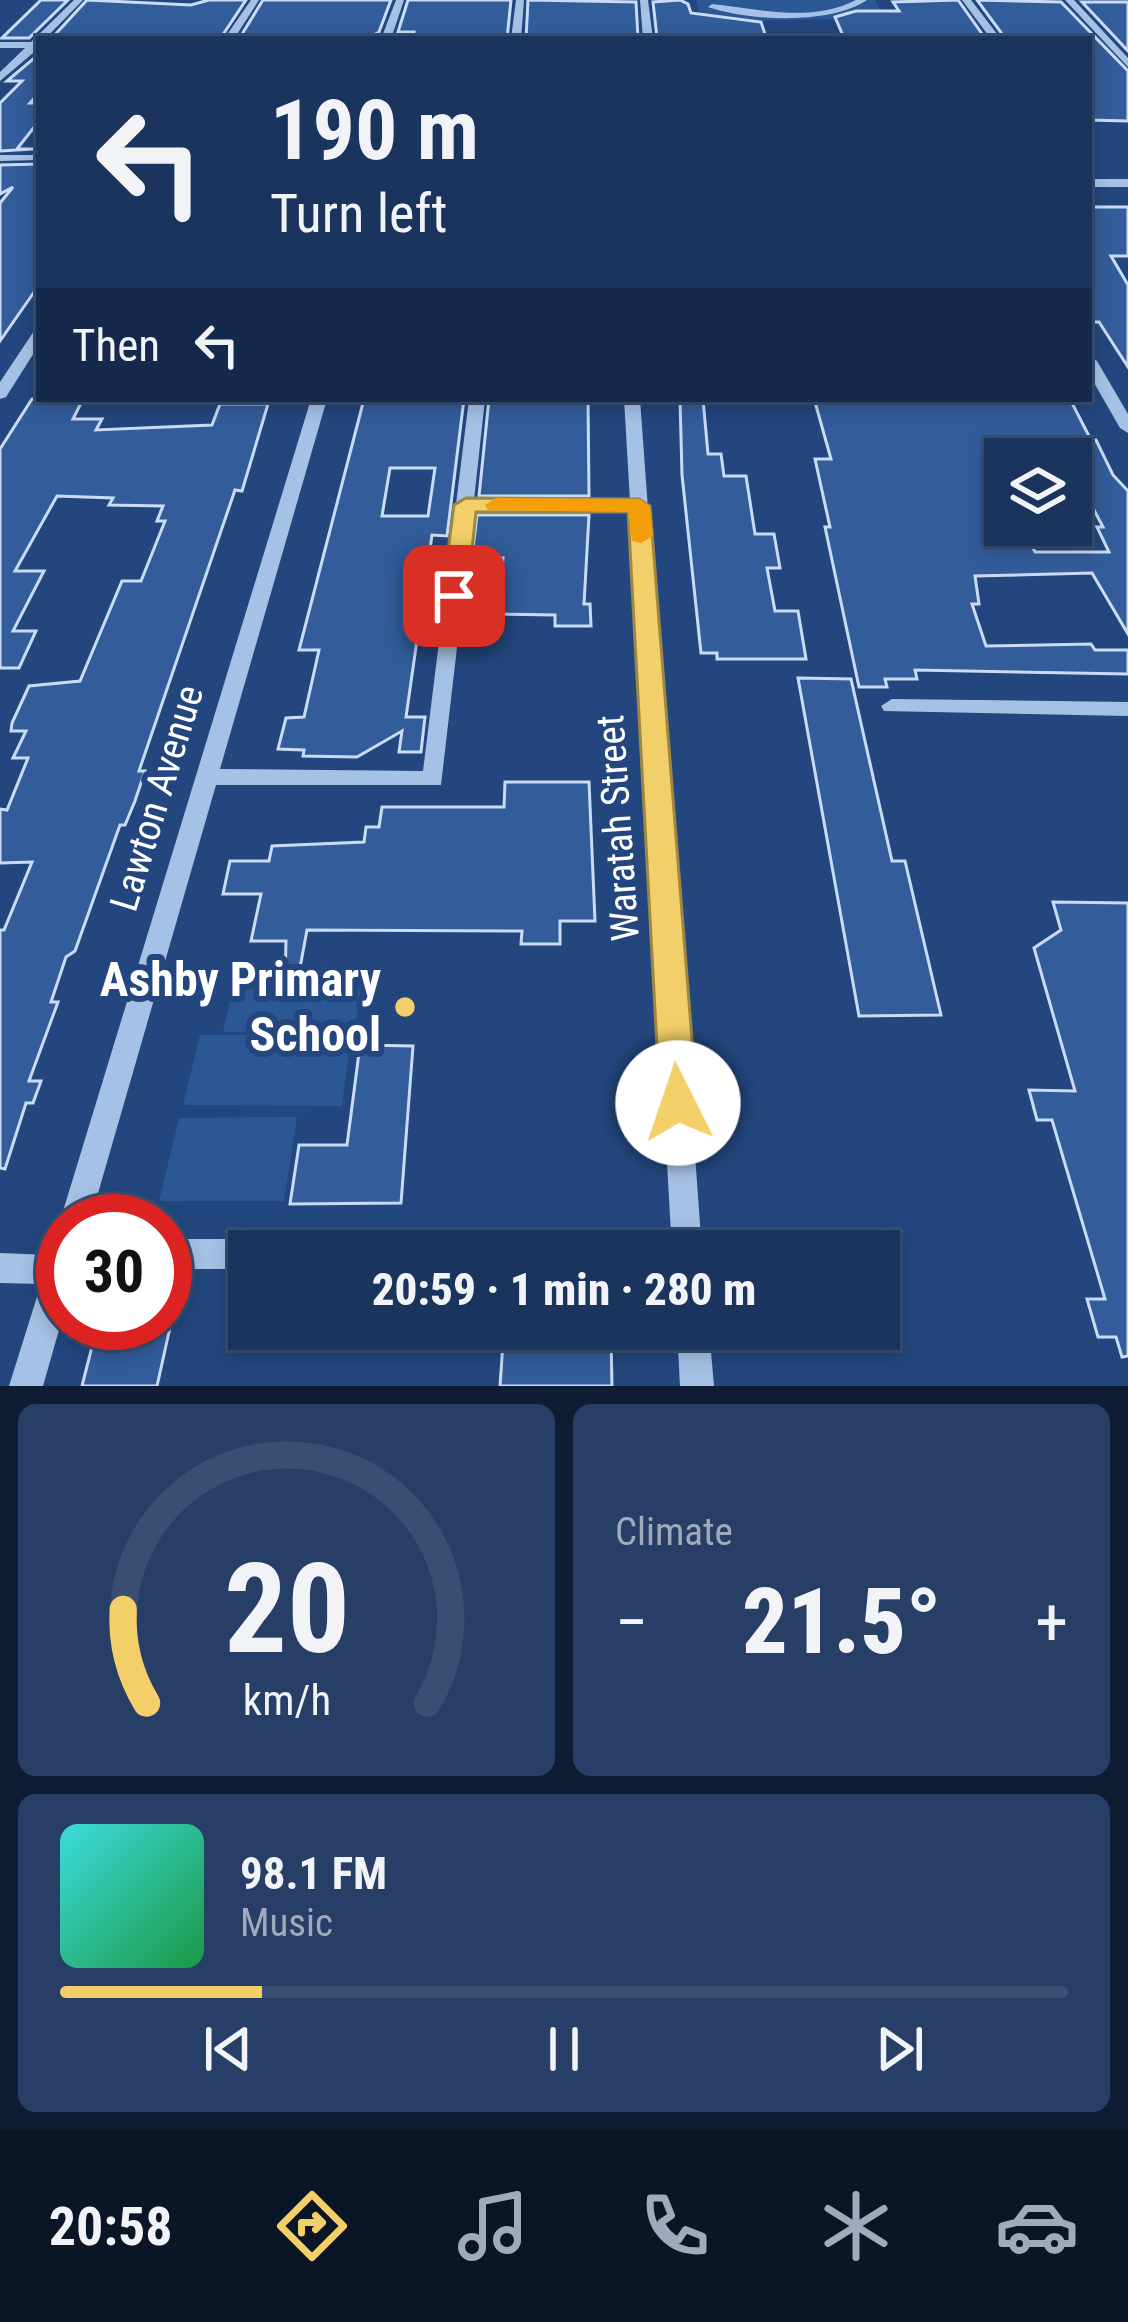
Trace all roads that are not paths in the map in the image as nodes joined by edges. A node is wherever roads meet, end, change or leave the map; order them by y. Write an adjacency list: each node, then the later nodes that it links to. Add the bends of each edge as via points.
1 (79, 0): 10 (street)
2 (255, 0): 11 (street)
3 (400, 0): 12 (street)
4 (520, 0): 13 (street)
5 (644, 0): 14 (street)
6 (863, 0): 9 (street, via 794,18)
7 (966, 0): 15 (street)
8 (1069, 0): 19 (street)
9 (712, 7)
10 (45, 36)
11 (232, 36)
12 (387, 36)
13 (516, 36)
14 (648, 36)
15 (994, 36)
16 (1092, 44): 19 (street)
17 (0, 45): 18 (street)
18 (36, 45): 22 (street)
19 (1110, 45): 20 (street); 21 (street)
20 (1128, 45)
21 (1128, 64)
22 (10, 68): 23 (street); 24 (street)
23 (24, 68)
24 (0, 78)
25 (36, 156): 26 (street)
26 (0, 158)
27 (1098, 179): 28 (street)
28 (1128, 183)
29 (36, 339): 31 (street)
30 (1092, 366): 35 (street)
31 (0, 394)
32 (318, 402): 40 (street, Lawton Avenue)
33 (477, 402): 36 (street)
34 (632, 402): 37 (street, Waratah Street)
35 (1128, 428)
36 (466, 505): 37 (street); 40 (street, via 433,779)
37 (639, 506): 42 (street, Waratah Street)
38 (892, 706): 39 (street)
39 (1128, 709)
40 (207, 777): 41 (street, Lawton Avenue)
41 (83, 1194)
42 (686, 1230)
43 (192, 1254): 44 (street)
44 (228, 1254)
45 (36, 1267): 46 (street)
46 (0, 1268)
47 (37, 1350): 49 (street)
48 (694, 1350): 50 (street)
49 (26, 1386)
50 (697, 1386)

